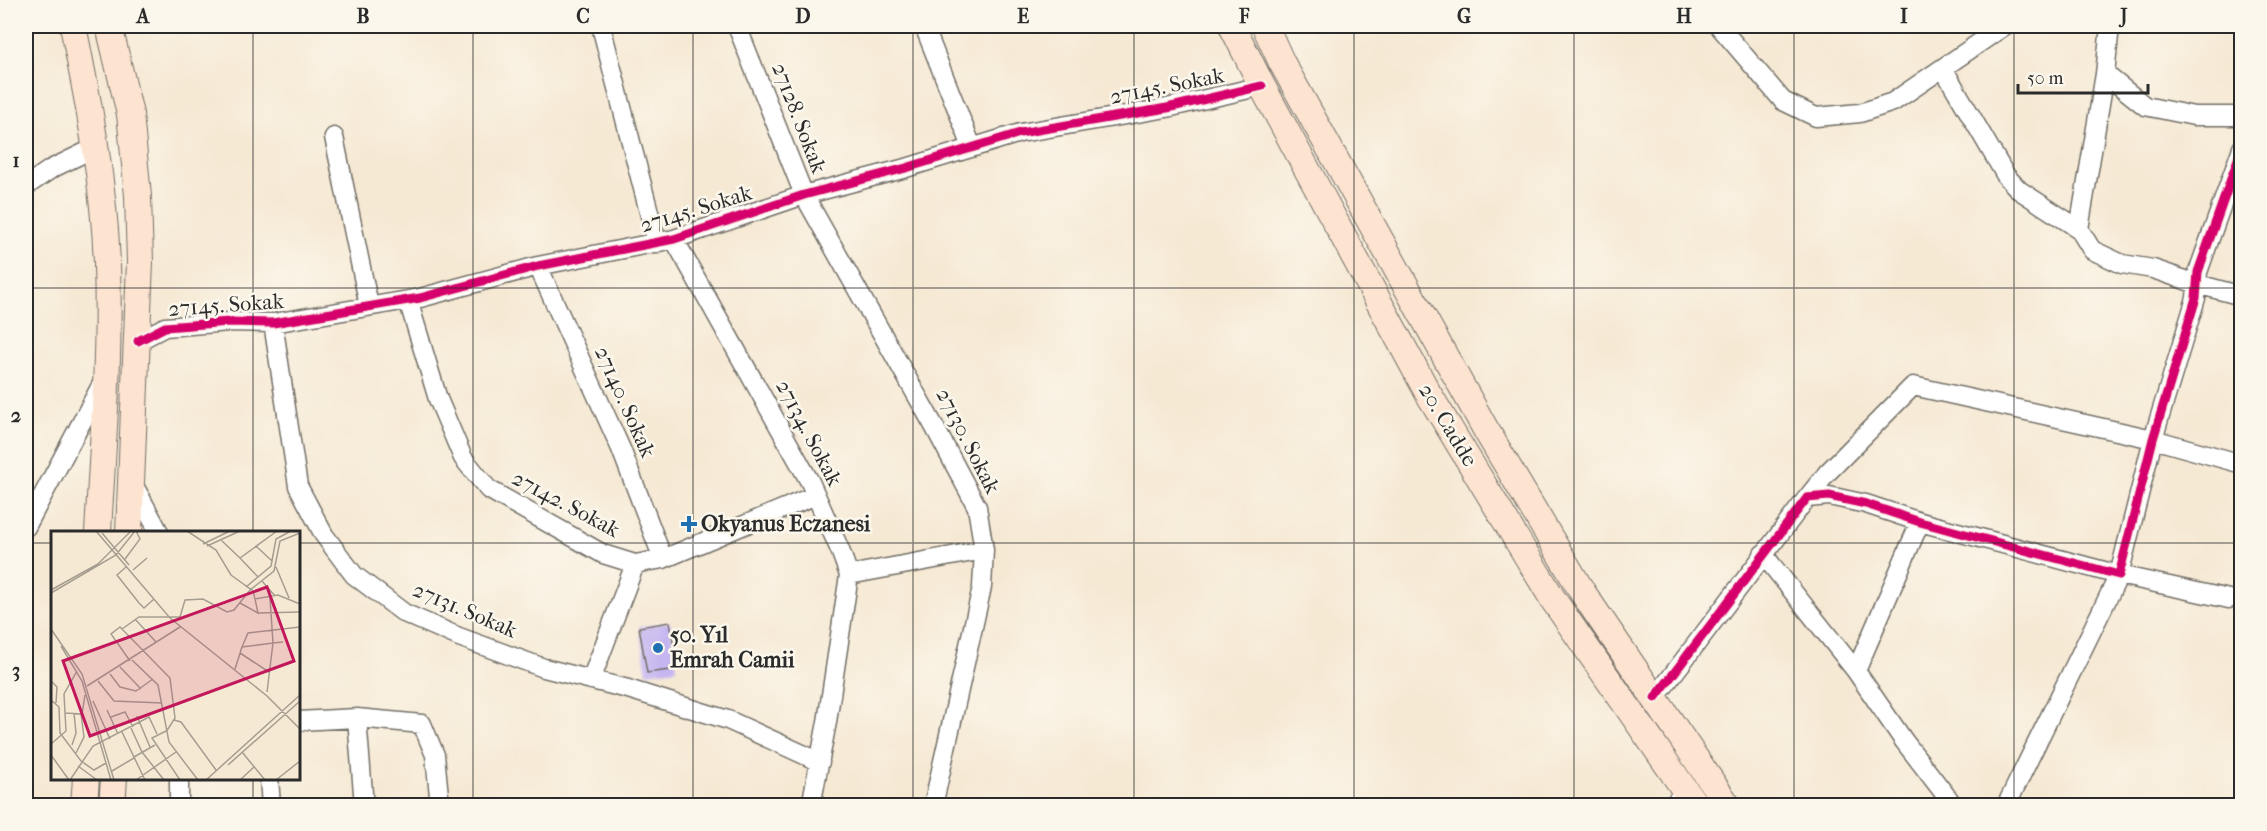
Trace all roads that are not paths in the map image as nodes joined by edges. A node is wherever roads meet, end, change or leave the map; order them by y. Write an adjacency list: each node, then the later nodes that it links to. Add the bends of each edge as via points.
1 (73, 26): 16 (main road)
2 (109, 26): 29 (main road, via 130,114 138,196)
3 (601, 26): 22 (street, 27134. Sokak)
4 (737, 26): 20 (street, 27128. Sokak)
5 (924, 26): 17 (street)
6 (1232, 26): 13 (main road, 20. Cadde)
7 (1265, 26): 50 (main road, via 1486,430 1583,593)
8 (1719, 26): 11 (street, via 1783,101 1816,117 1860,113 1893,102)
9 (2004, 26): 11 (street)
10 (2110, 26): 12 (street)
11 (1943, 68): 21 (street, via 2006,176 2019,190)
12 (2105, 74): 14 (street, via 2145,106 2194,116); 21 (street)
13 (1262, 86): 17 (street, 27145. Sokak, via 1167,108 1020,133); 58 (main road, 20. Cadde, via 1428,393 1554,601)
14 (2241, 116)
15 (334, 137): 27 (street)
16 (96, 147): 19 (street); 30 (main road, via 107,264)
17 (972, 147): 20 (street, 27145. Sokak)
18 (2241, 148): 24 (street)
19 (26, 186)
20 (804, 195): 22 (street, 27145. Sokak); 41 (street, 27130. Sokak, via 977,507)
21 (2079, 229): 24 (street, via 2092,250 2122,264 2153,269)
22 (665, 241): 23 (street, 27145. Sokak); 34 (street, 27134. Sokak)
23 (538, 266): 26 (street, 27145. Sokak); 43 (street, 27140. Sokak, via 621,449)
24 (2197, 284): 25 (street); 31 (street)
25 (2241, 296)
26 (408, 300): 27 (street, 27145. Sokak); 44 (street, 27142. Sokak, via 438,399 463,458 488,489 603,554)
27 (369, 306): 28 (street, 27145. Sokak)
28 (273, 323): 29 (street, 27145. Sokak, via 165,327); 49 (street, 27131. Sokak, via 298,486 324,535 354,575 404,613 534,664)
29 (138, 341): 33 (main road)
30 (106, 376): 37 (street); 38 (main road)
31 (2153, 439): 32 (street); 35 (street, via 1913,386); 46 (street)
32 (2241, 464)
33 (132, 482): 39 (main road); 40 (street)
34 (816, 495): 43 (street, 27142. Sokak); 45 (street, 27134. Sokak)
35 (1807, 498): 36 (street, via 1829,496); 42 (street)
36 (1920, 522): 46 (street); 48 (street)
37 (26, 527)
38 (98, 531)
39 (129, 531)
40 (158, 531)
41 (984, 550): 45 (street); 66 (street, 27130. Sokak, via 982,587)
42 (1763, 554): 48 (street); 50 (street)
43 (663, 559): 44 (street, 27142. Sokak)
44 (635, 564): 49 (street)
45 (849, 575): 53 (street)
46 (2119, 575): 47 (street); 69 (street)
47 (2229, 599)
48 (1856, 671): 68 (street)
49 (591, 680): 53 (street, 27131. Sokak, via 728,720)
50 (1655, 698): 67 (main road)
51 (357, 718): 52 (street); 63 (street); 64 (street, via 422,724 435,755)
52 (300, 721)
53 (819, 762): 65 (street)
54 (86, 780): 59 (main road)
55 (114, 780): 60 (main road)
56 (179, 780): 61 (street)
57 (269, 780): 62 (street)
58 (1685, 800)
59 (84, 806)
60 (112, 806)
61 (179, 806)
62 (271, 806)
63 (364, 806)
64 (440, 806)
65 (811, 806)
66 (933, 806)
67 (1728, 806)
68 (1954, 806)
69 (2006, 806)

